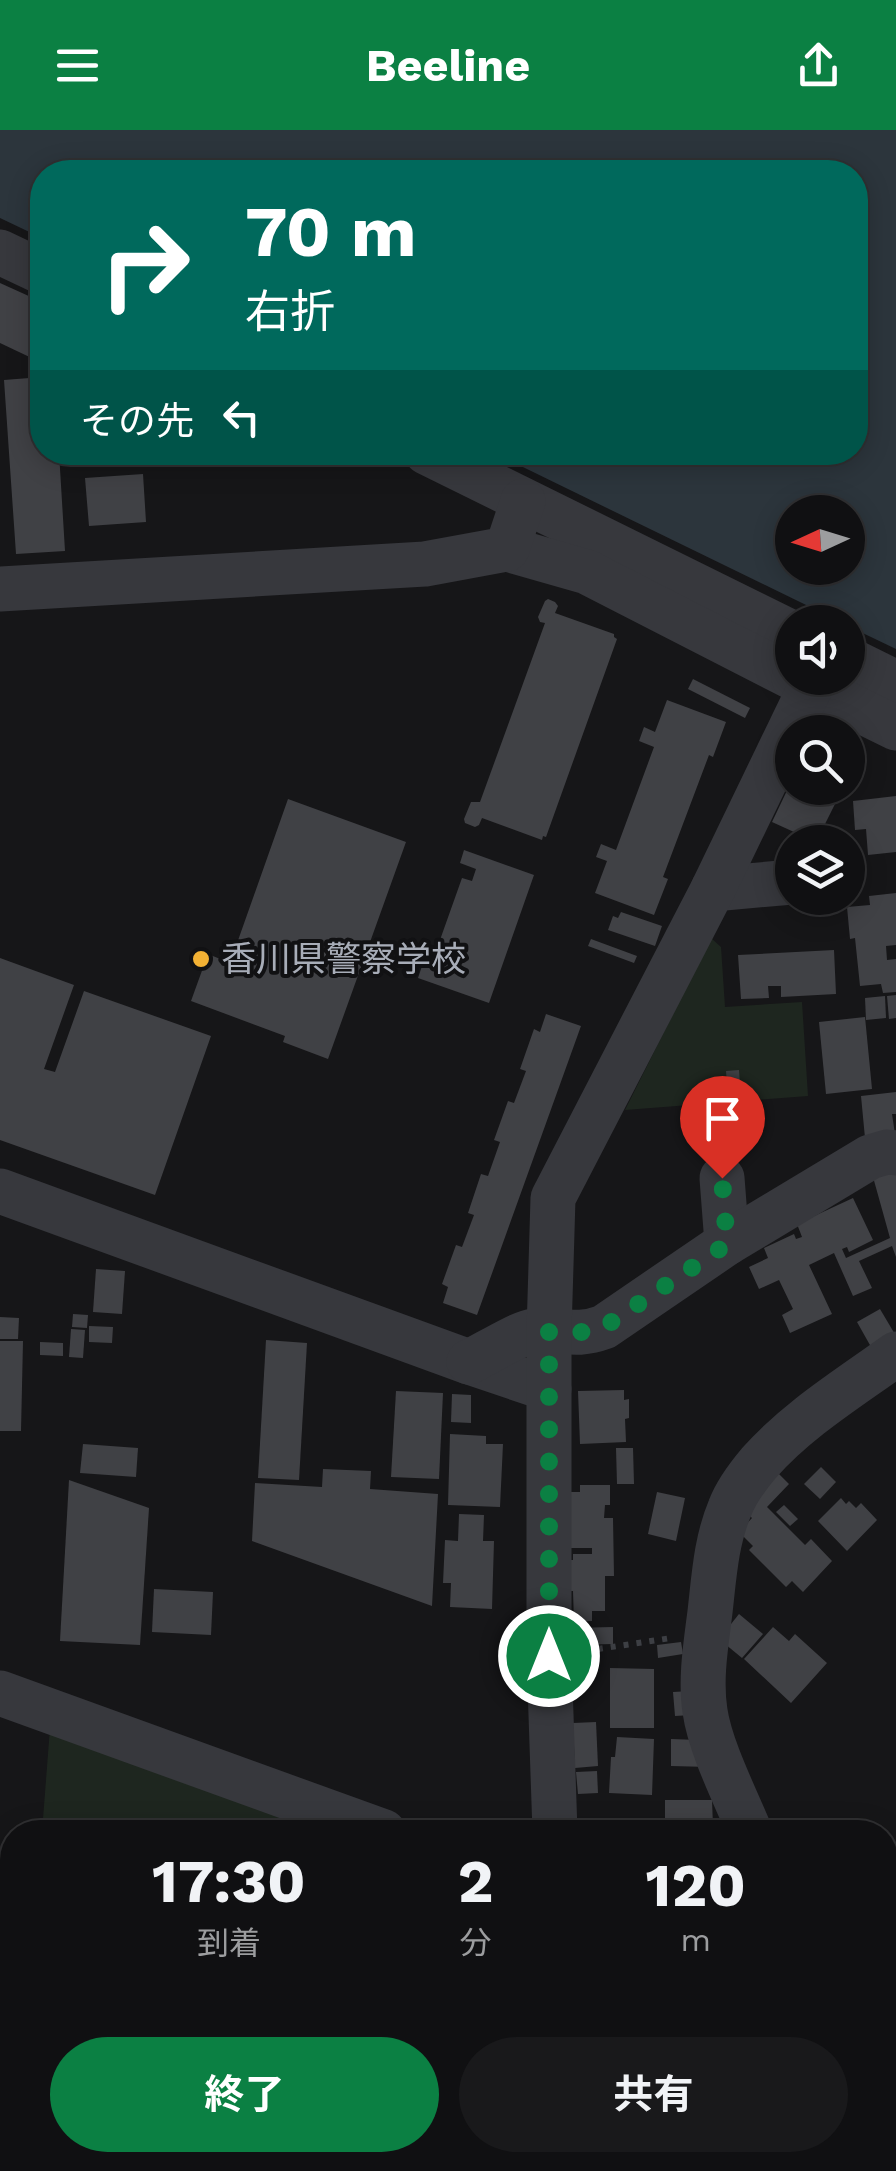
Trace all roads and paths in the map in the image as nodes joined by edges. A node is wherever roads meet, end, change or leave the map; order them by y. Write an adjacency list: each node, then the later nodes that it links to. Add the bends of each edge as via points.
1 (0, 252): 2 (street)
2 (30, 266)
3 (451, 465): 4 (street)
4 (523, 502): 5 (street); 7 (street)
5 (507, 549): 6 (street, via 425,564); 8 (street, via 587,572)
6 (0, 589)
7 (775, 624)
8 (775, 668)
9 (865, 668): 10 (street)
10 (896, 683)
11 (793, 695): 15 (street)
12 (829, 695): 13 (street)
13 (896, 728)
14 (775, 883): 15 (street)
15 (712, 889): 20 (street, via 553,1198)
16 (896, 1153): 19 (street, via 870,1157)
17 (722, 1178): 19 (street)
18 (0, 1191): 22 (street)
19 (727, 1244): 20 (street, via 604,1327)
20 (549, 1332): 22 (street, via 531,1331); 23 (street)
21 (896, 1354): 24 (street, via 800,1424 740,1487 718,1547)
22 (468, 1362): 23 (street)
23 (549, 1389): 25 (street)
24 (708, 1633): 25 (path); 29 (street, via 705,1711)
25 (549, 1656): 28 (street)
26 (0, 1693): 27 (street)
27 (351, 1820)
28 (554, 1820)
29 (745, 1820)

